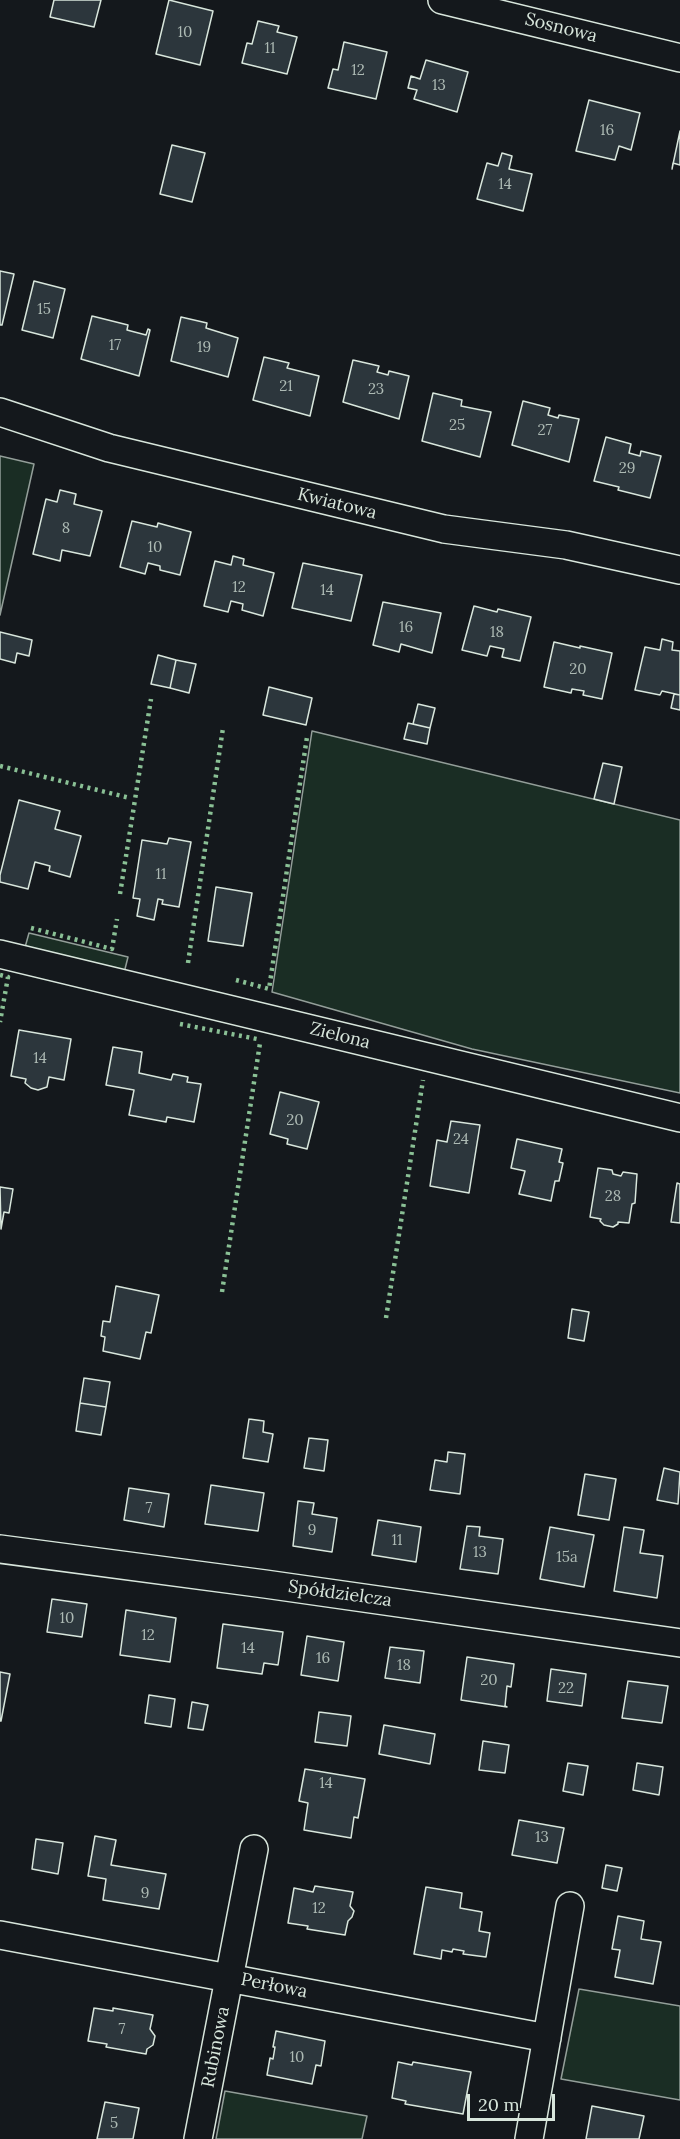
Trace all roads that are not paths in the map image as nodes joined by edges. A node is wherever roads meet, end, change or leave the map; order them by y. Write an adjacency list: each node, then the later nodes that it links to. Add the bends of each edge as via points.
1 (442, 0): 2 (street, Sosnowa)
2 (493, 6): 3 (street, Sosnowa)
3 (680, 58)
4 (0, 412): 5 (street, Kwiatowa, via 109,448 444,529 566,545)
5 (680, 570)
6 (0, 954): 7 (street, Zielona)
7 (680, 1118)
8 (0, 1549): 9 (street, Spółdzielcza)
9 (680, 1643)
10 (254, 1849): 13 (street, Rubinowa)
11 (570, 1906): 14 (street)
12 (0, 1935): 13 (street, Perłowa)
13 (230, 1977): 14 (street, Perłowa); 15 (street, Rubinowa)
14 (547, 2038): 16 (street)
15 (198, 2139)
16 (529, 2139)

